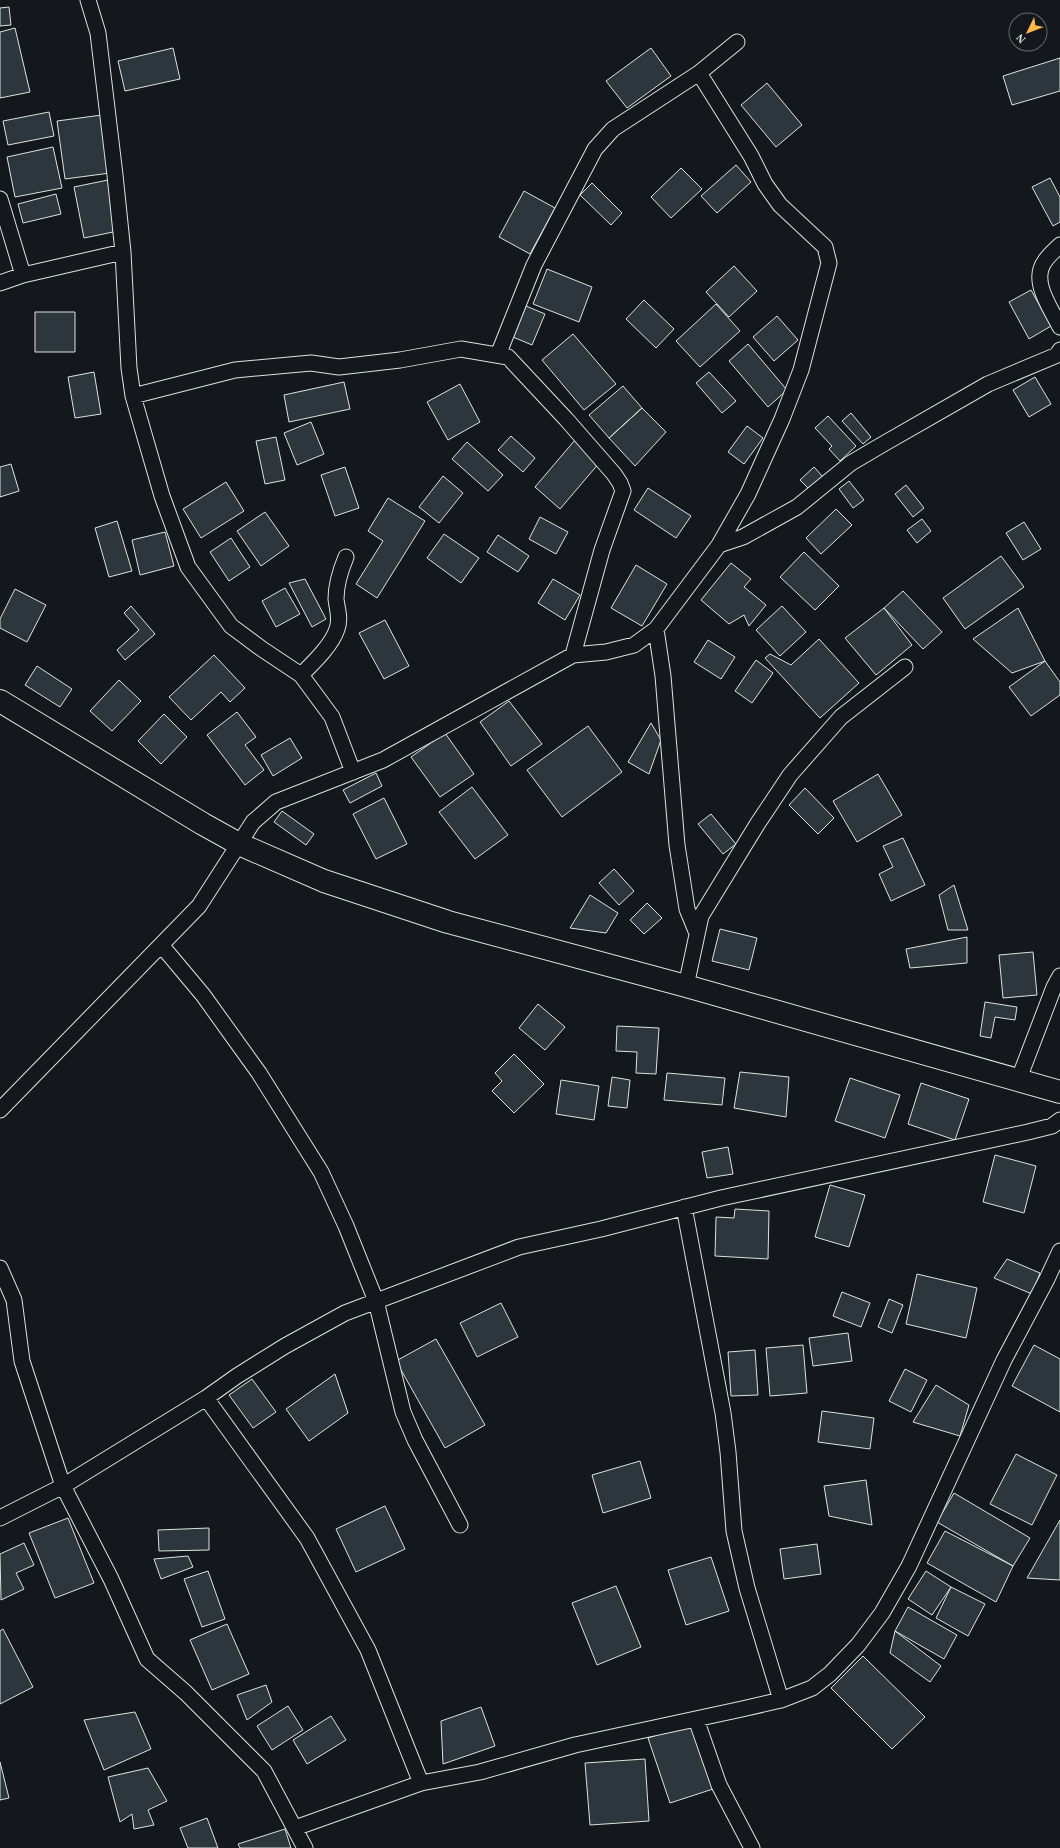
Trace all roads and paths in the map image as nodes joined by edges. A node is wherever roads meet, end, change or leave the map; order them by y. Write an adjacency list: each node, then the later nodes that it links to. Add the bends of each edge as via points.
1 (88, 0): 6 (street, via 98,33)
2 (737, 42): 3 (street)
3 (699, 73): 11 (street, via 613,129 595,149 534,265); 13 (street, via 751,156 765,184 780,205 825,247 829,263 801,370 782,419 748,494)
4 (0, 199): 7 (street)
5 (1060, 245): 9 (street, via 1044,262 1039,276 1040,285)
6 (123, 252): 7 (street); 12 (street, via 129,368)
7 (23, 275): 8 (street)
8 (0, 283)
9 (1060, 327)
10 (1060, 350): 13 (street, via 1057,355 988,384 885,442 851,463 797,507 743,537)
11 (498, 355): 12 (street, via 461,349 339,367 311,364 235,370); 16 (street, via 508,357 548,398 614,474 623,491 602,550)
12 (133, 396): 18 (street, via 162,496 188,567 231,626)
13 (719, 545): 15 (street)
14 (346, 557): 18 (street, via 336,598 339,616 337,630 325,649)
15 (656, 628): 16 (street, via 634,644 606,652); 22 (street, via 663,676 677,845 687,909)
16 (574, 655): 20 (street, via 383,760)
17 (905, 667): 22 (street, via 840,717 790,774 701,916)
18 (301, 675): 20 (street, via 332,716)
19 (0, 701): 21 (main road)
20 (353, 772): 21 (street, via 276,802 253,822)
21 (239, 844): 23 (street, via 199,906); 25 (main road, via 324,881 448,922)
22 (696, 931): 25 (street)
23 (162, 946): 28 (street); 33 (street, via 204,995 259,1073 321,1172)
24 (1060, 976): 26 (street)
25 (686, 986): 26 (main road)
26 (1018, 1081): 27 (main road)
27 (1060, 1092)
28 (0, 1110)
29 (1060, 1120): 30 (street, via 1052,1126 1028,1132)
30 (684, 1207): 33 (street, via 519,1247); 38 (street, via 723,1413 734,1530 747,1588)
31 (1060, 1251): 38 (street, via 1048,1279 1004,1360 909,1566 882,1614 858,1646 830,1674 812,1688)
32 (0, 1268): 35 (street, via 14,1300 22,1361)
33 (376, 1301): 34 (street, via 345,1312 285,1346); 37 (street, via 403,1412)
34 (206, 1398): 35 (street); 40 (street, via 307,1538 368,1650)
35 (63, 1486): 36 (street); 41 (street, via 111,1579 147,1659 186,1693 264,1771)
36 (0, 1518)
37 (460, 1525)
38 (781, 1700): 39 (street)
39 (696, 1719): 40 (street, via 575,1745 480,1772); 43 (street, via 719,1785)
40 (421, 1783): 41 (street)
41 (296, 1828): 42 (street)
42 (305, 1848)
43 (752, 1848)

